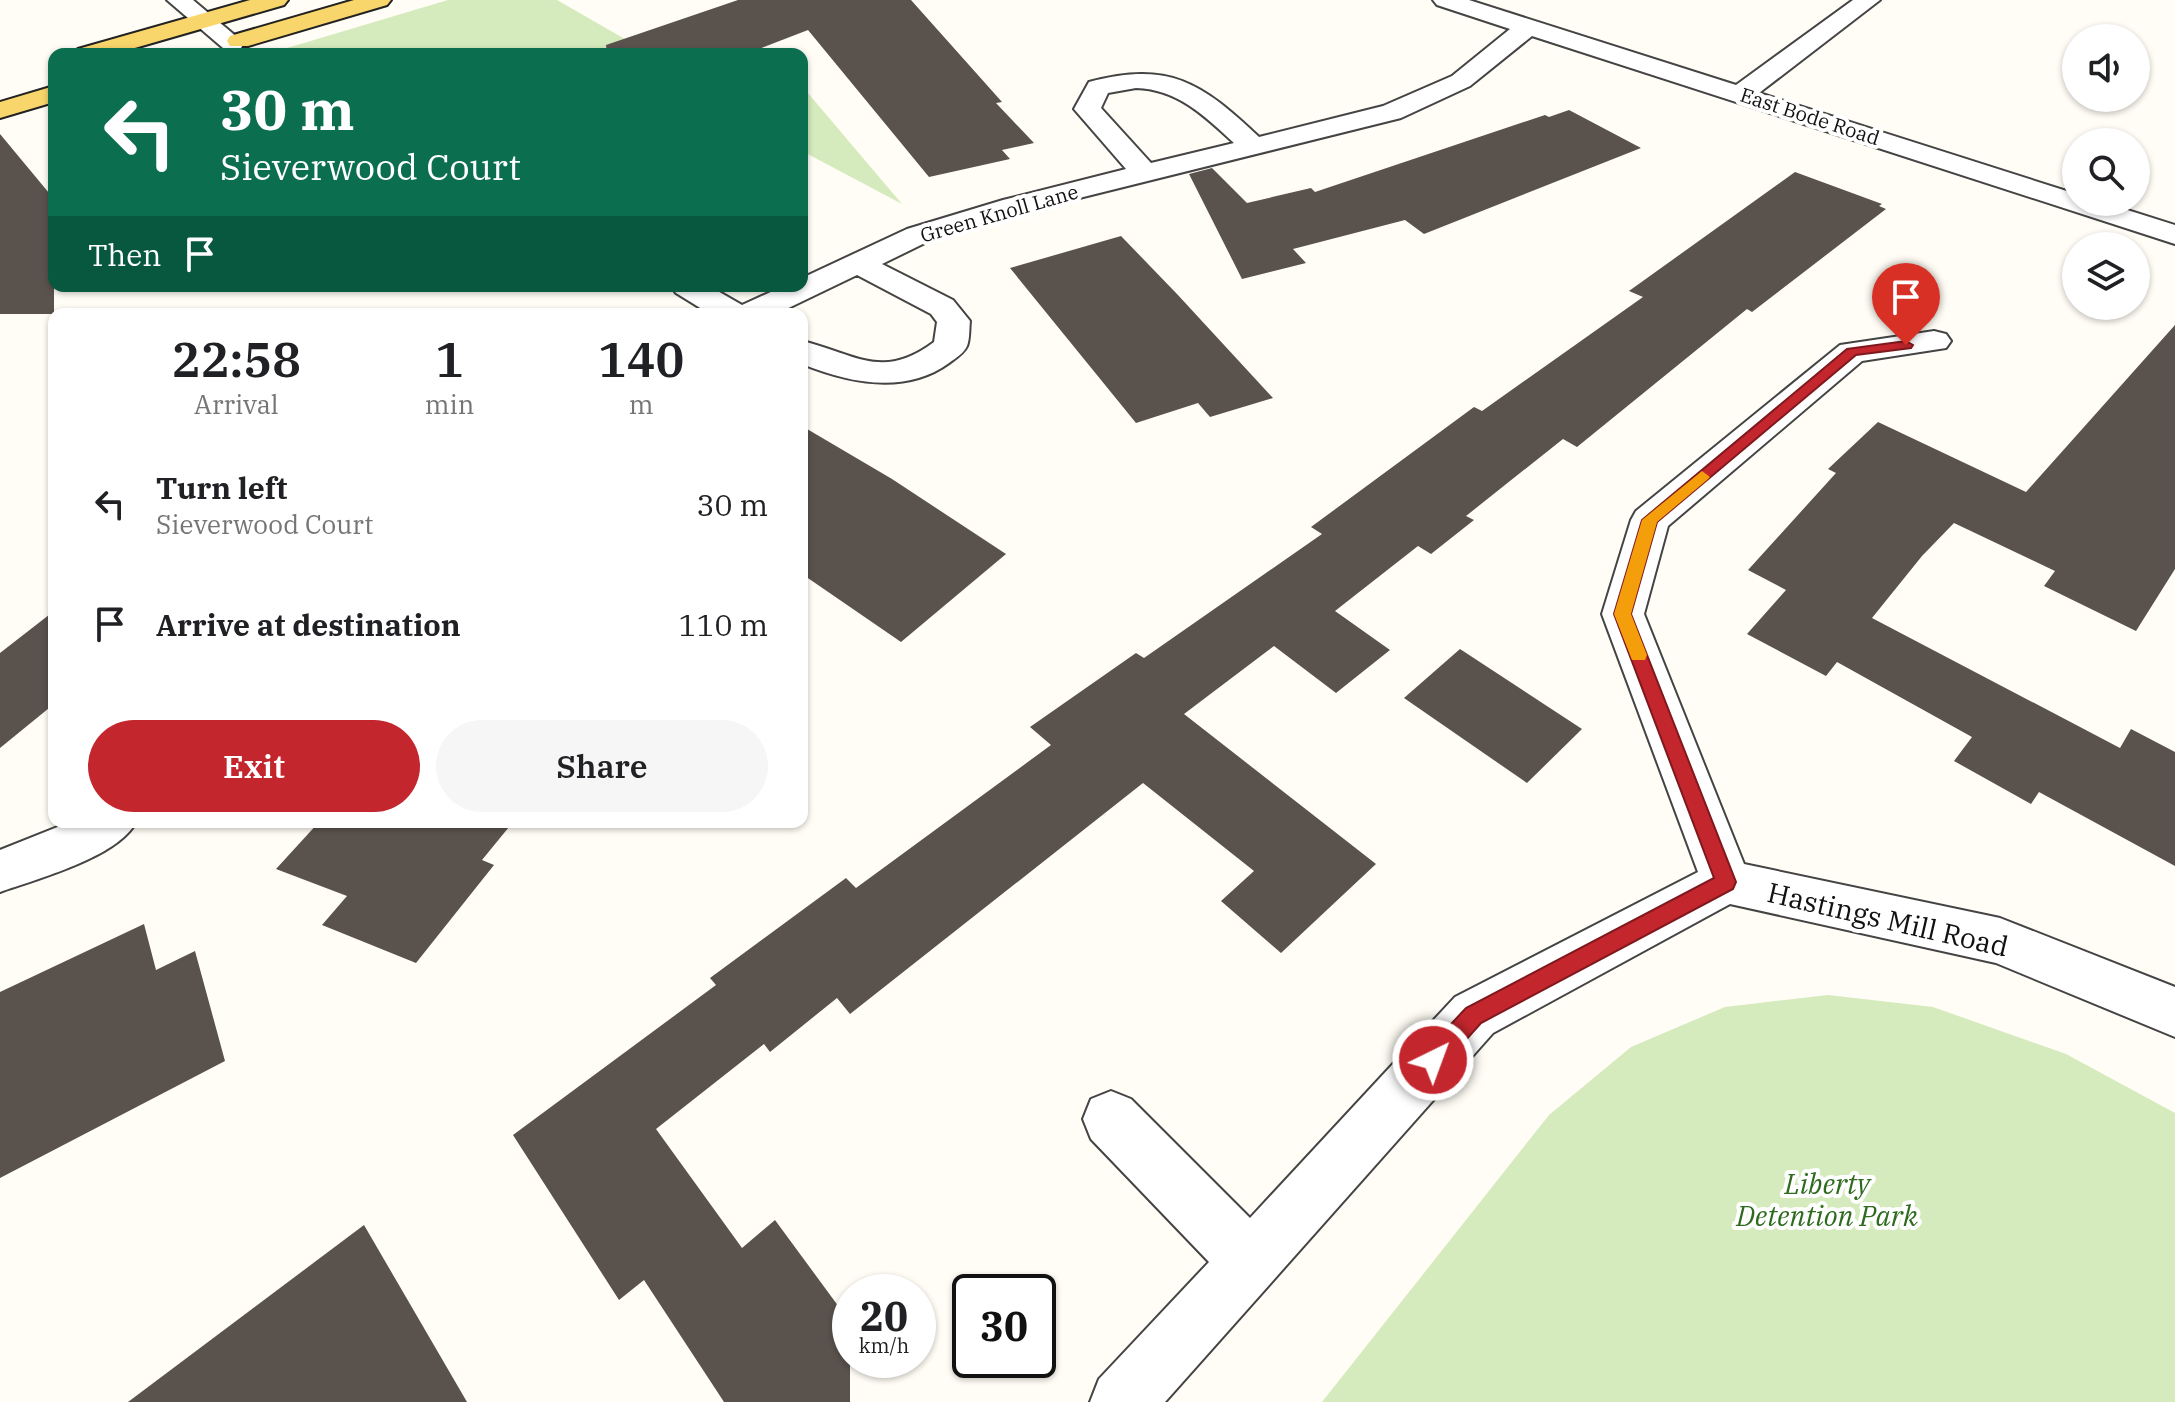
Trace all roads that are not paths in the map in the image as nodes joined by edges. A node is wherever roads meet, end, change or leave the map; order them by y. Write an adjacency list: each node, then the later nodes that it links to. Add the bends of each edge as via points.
1 (179, 0): 6 (street)
2 (276, 0): 6 (main road)
3 (379, 0): 8 (main road)
4 (1445, 0): 7 (street, East Bode Road)
5 (1868, 0): 11 (street)
6 (204, 20): 8 (street); 9 (main road)
7 (1529, 26): 11 (street, East Bode Road); 14 (street, Green Knoll Lane, via 1461,81 1392,112)
8 (232, 43): 10 (main road)
9 (108, 48)
10 (213, 48)
11 (1741, 94): 16 (street, East Bode Road)
12 (48, 96): 13 (main road)
13 (0, 110)
14 (1254, 147): 15 (street, Green Knoll Lane); 15 (street, via 1179,87 1136,79 1098,88 1087,109)
15 (1145, 174): 17 (street, Green Knoll Lane, via 918,235)
16 (2175, 235)
17 (857, 263): 18 (street, Green Knoll Lane); 24 (street, via 942,307 954,321 950,346 919,367 887,373 847,371)
18 (808, 286)
19 (697, 292): 21 (street)
20 (796, 292): 22 (street, Green Knoll Lane)
21 (723, 308)
22 (763, 308)
23 (1934, 341): 27 (street, via 1852,352 1650,520 1623,614)
24 (808, 354)
25 (102, 828): 26 (street)
26 (0, 871)
27 (1726, 882): 28 (street, Hastings Mill Road, via 2000,941); 30 (street, via 1474,1015)
28 (2175, 1012)
29 (1111, 1119): 30 (street)
30 (1251, 1262): 31 (street)
31 (1122, 1402)

